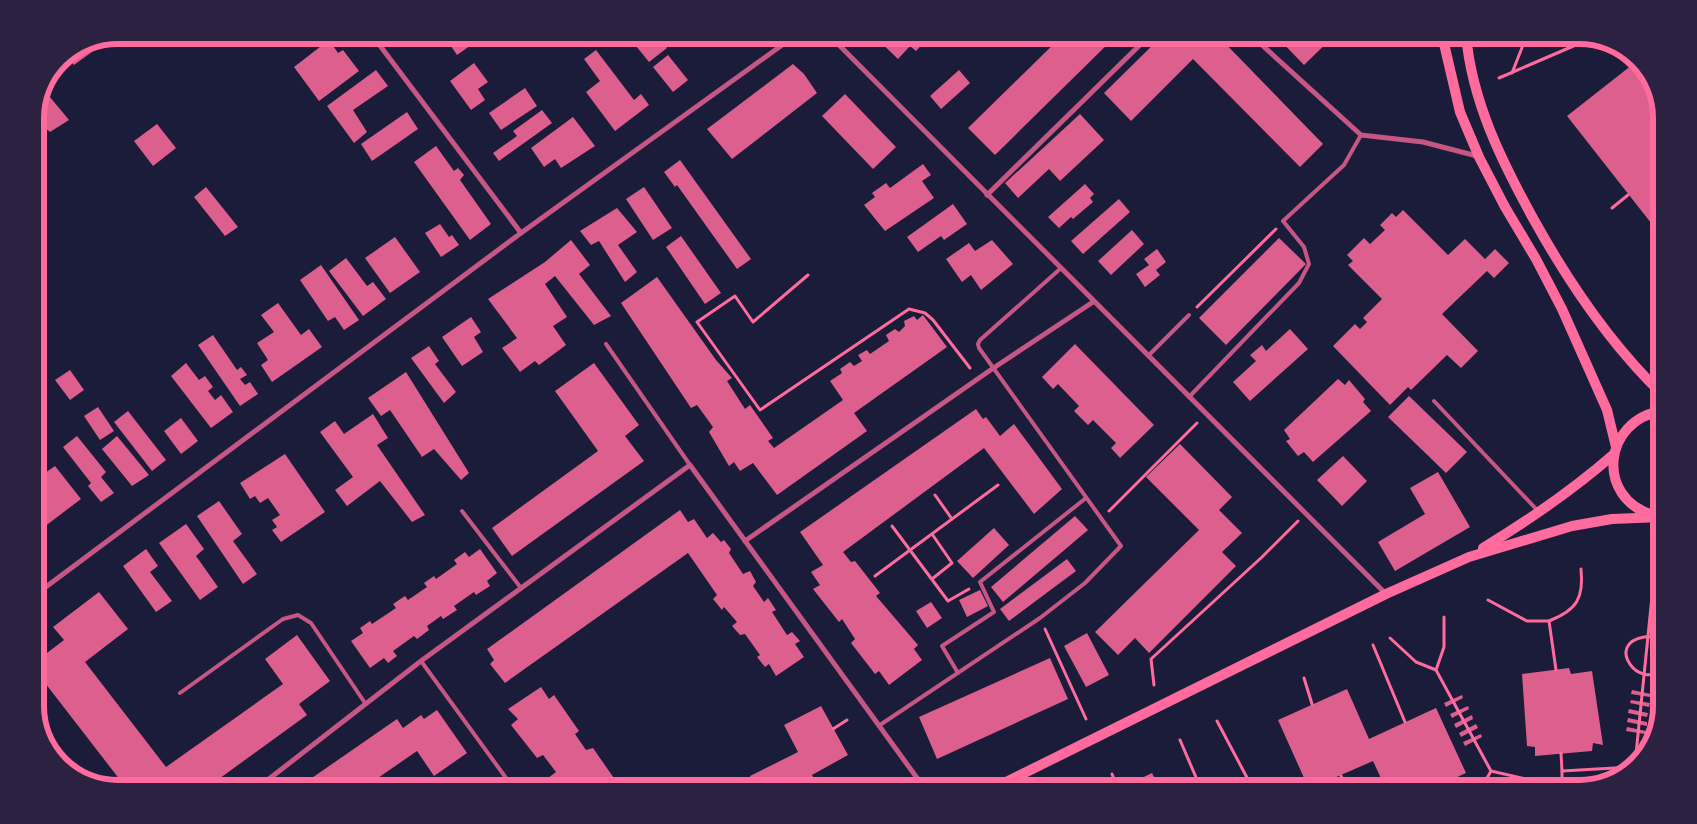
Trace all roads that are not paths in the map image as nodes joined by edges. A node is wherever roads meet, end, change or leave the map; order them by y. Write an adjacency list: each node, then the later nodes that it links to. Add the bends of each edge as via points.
1 (379, 44): 11 (street)
2 (783, 44): 11 (street)
3 (838, 44): 10 (street)
4 (1141, 44): 10 (street)
5 (1261, 44): 8 (street)
6 (1444, 44): 9 (main road, via 1460,112)
7 (1467, 44): 18 (main road, via 1481,106 1497,149 1550,250 1580,298)
8 (1361, 135): 9 (street, via 1424,142); 19 (lane, via 1344,165 1283,222 1304,247 1309,264 1299,283)
9 (1479, 156): 22 (main road, via 1562,309 1607,410)
10 (987, 195): 12 (street)
11 (521, 232): 31 (street)
12 (1060, 269): 13 (street); 17 (lane, via 980,340 978,348)
13 (1093, 302): 16 (street); 17 (street)
14 (1189, 315): 16 (lane)
15 (606, 344): 23 (lane)
16 (1148, 356): 19 (street)
17 (992, 369): 24 (lane); 29 (street)
18 (1653, 385)
19 (1189, 396): 33 (street)
20 (1434, 401): 26 (lane)
21 (1653, 413): 22 (main road, via 1634,422)
22 (1615, 451): 26 (main road, via 1587,478); 27 (main road, via 1613,470 1625,498 1642,511)
23 (690, 465): 29 (street); 32 (street)
24 (1086, 498): 35 (lane, via 980,582 994,612 942,646); 35 (lane, via 1121,546 1085,583 1040,618)
25 (462, 511): 32 (lane)
26 (1539, 512): 30 (main road)
27 (1653, 514)
28 (1653, 517): 30 (main road, via 1612,519 1572,526)
29 (745, 541): 38 (street)
30 (1469, 557): 33 (main road)
31 (44, 588)
32 (521, 588): 34 (street)
33 (1386, 594): 42 (main road)
34 (421, 661): 37 (street); 40 (lane)
35 (958, 672): 38 (lane)
36 (180, 693): 37 (lane, via 283,618 298,614 311,623)
37 (365, 703): 39 (street)
38 (880, 725): 41 (street)
39 (267, 780)
40 (507, 780)
41 (919, 780)
42 (1010, 780)

